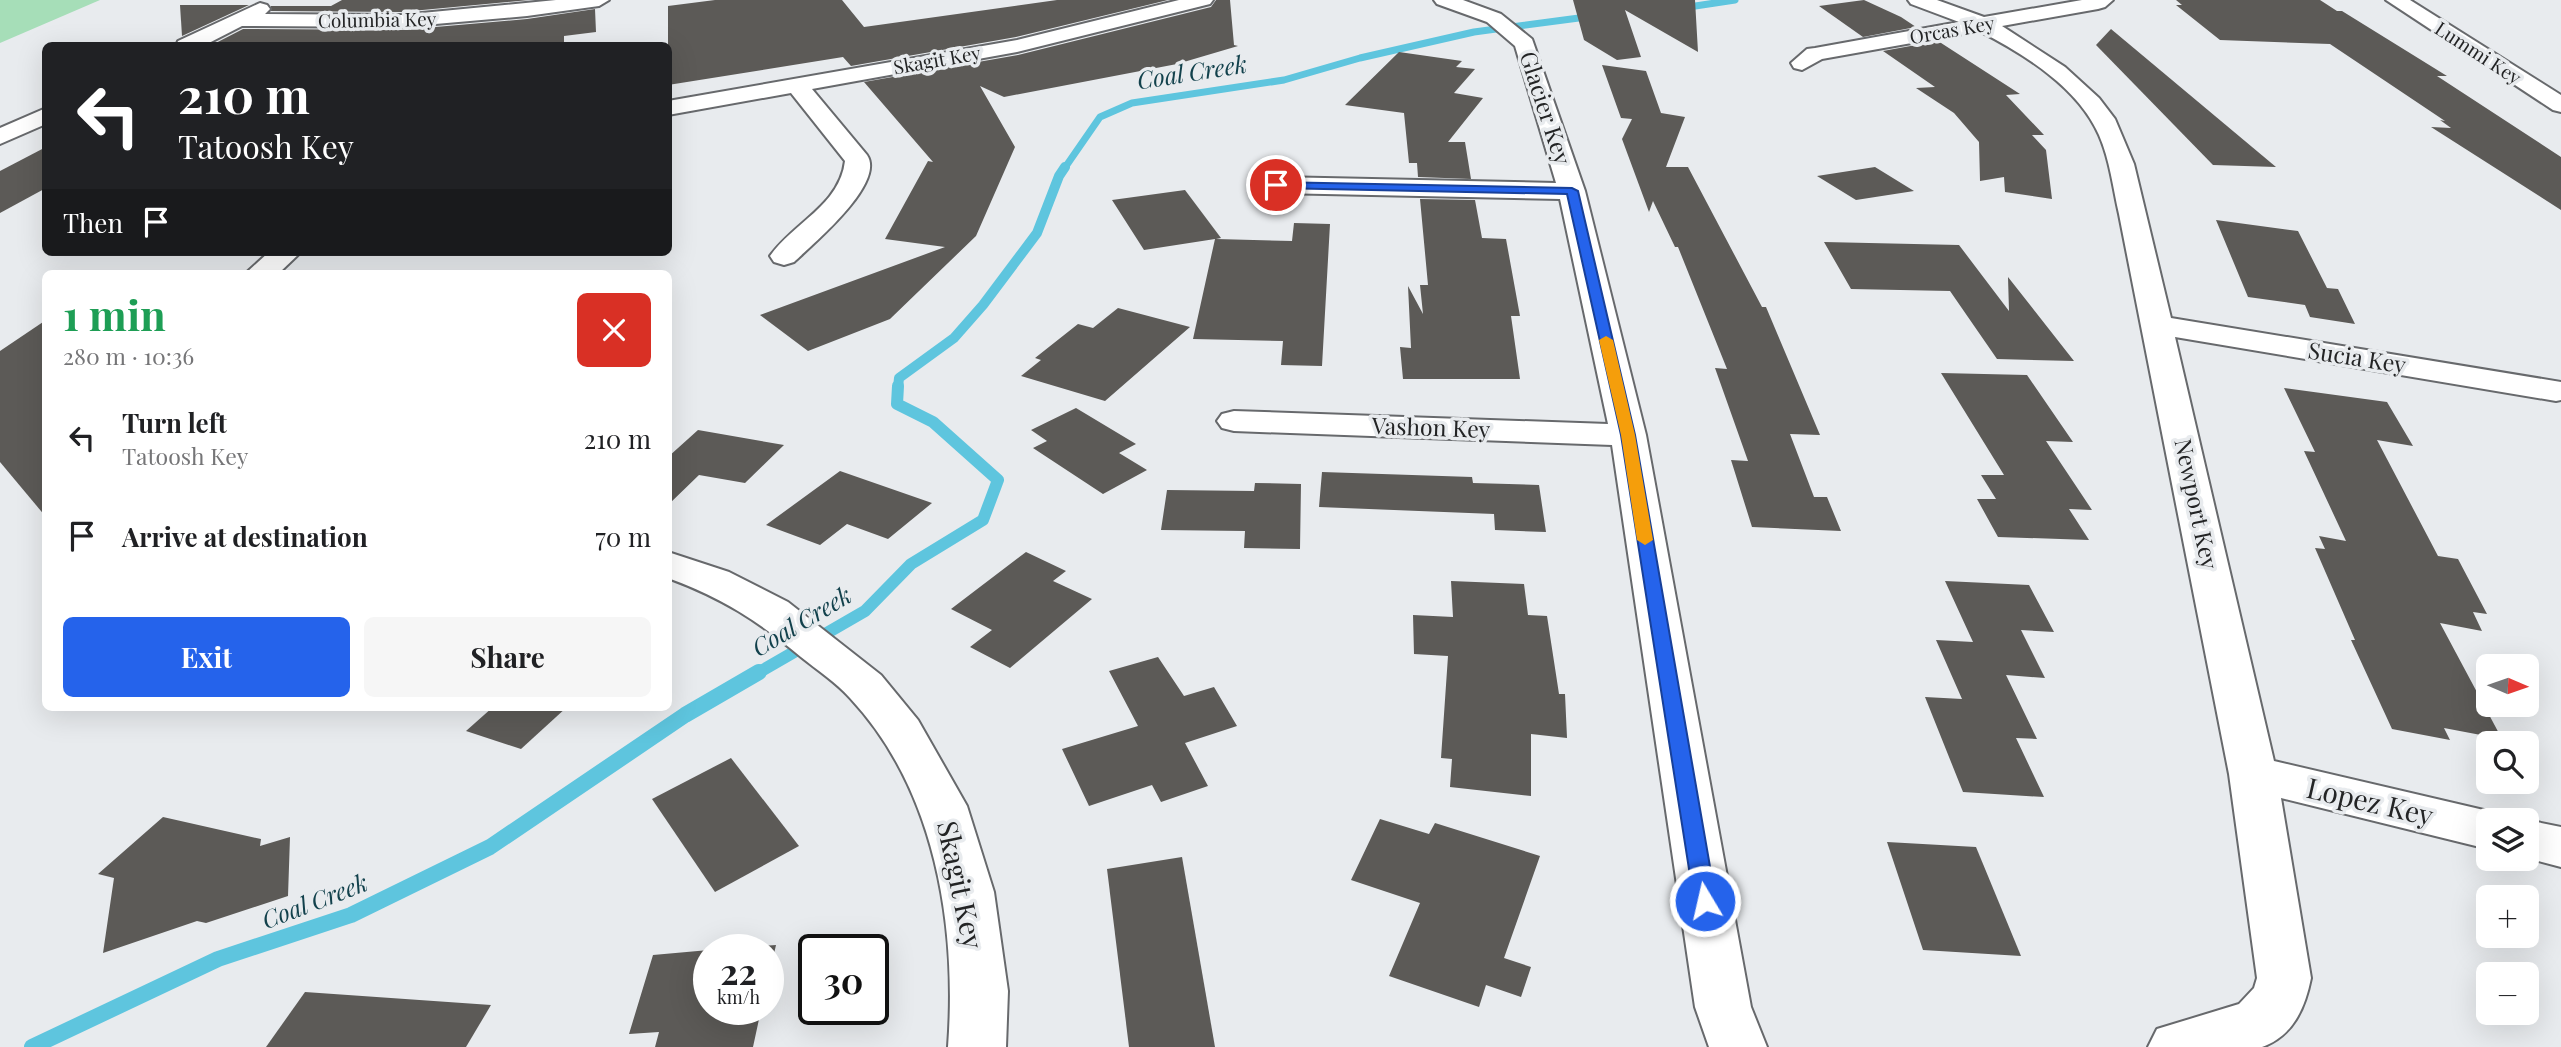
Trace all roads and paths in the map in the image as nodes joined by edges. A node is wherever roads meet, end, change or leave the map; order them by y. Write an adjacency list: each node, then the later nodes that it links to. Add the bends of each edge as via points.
1 (277, 0): 8 (street)
2 (599, 0): 8 (street, Columbia Key, via 401,21)
3 (1203, 0): 12 (street, Skagit Key, via 1017,46)
4 (1444, 0): 18 (street, Glacier Key, via 1505,26 1525,43)
5 (1918, 0): 9 (street, Newport Key)
6 (2103, 0): 9 (street, Orcas Key)
7 (2396, 0): 13 (street, Lummi Key)
8 (238, 20): 10 (street)
9 (1984, 25): 11 (street, Orcas Key, via 1815,54); 22 (street, Newport Key, via 2071,84 2103,118 2112,135)
10 (194, 42)
11 (1802, 63)
12 (796, 85): 14 (street, Skagit Key); 20 (street, via 858,160 859,169 841,200)
13 (2561, 105)
14 (672, 107)
15 (42, 117): 16 (street)
16 (0, 137)
17 (1276, 185): 18 (street)
18 (1572, 191): 25 (street, Glacier Key)
19 (282, 256): 21 (street)
20 (784, 256)
21 (265, 270)
22 (2158, 325): 23 (street, Sucia Key); 27 (street, Newport Key)
23 (2556, 390)
24 (1234, 421): 25 (street, Vashon Key)
25 (1628, 435): 32 (street, Glacier Key, via 1723,1007)
26 (672, 566): 31 (street, Skagit Key, via 773,612 865,686 902,732 943,806 968,892 981,991)
27 (2253, 774): 28 (street, Lopez Key); 33 (street, Newport Key, via 2284,978 2279,1000 2257,1024)
28 (2476, 827)
29 (2539, 842): 30 (street)
30 (2561, 847)
31 (977, 1047)
32 (1738, 1047)
33 (2176, 1047)

